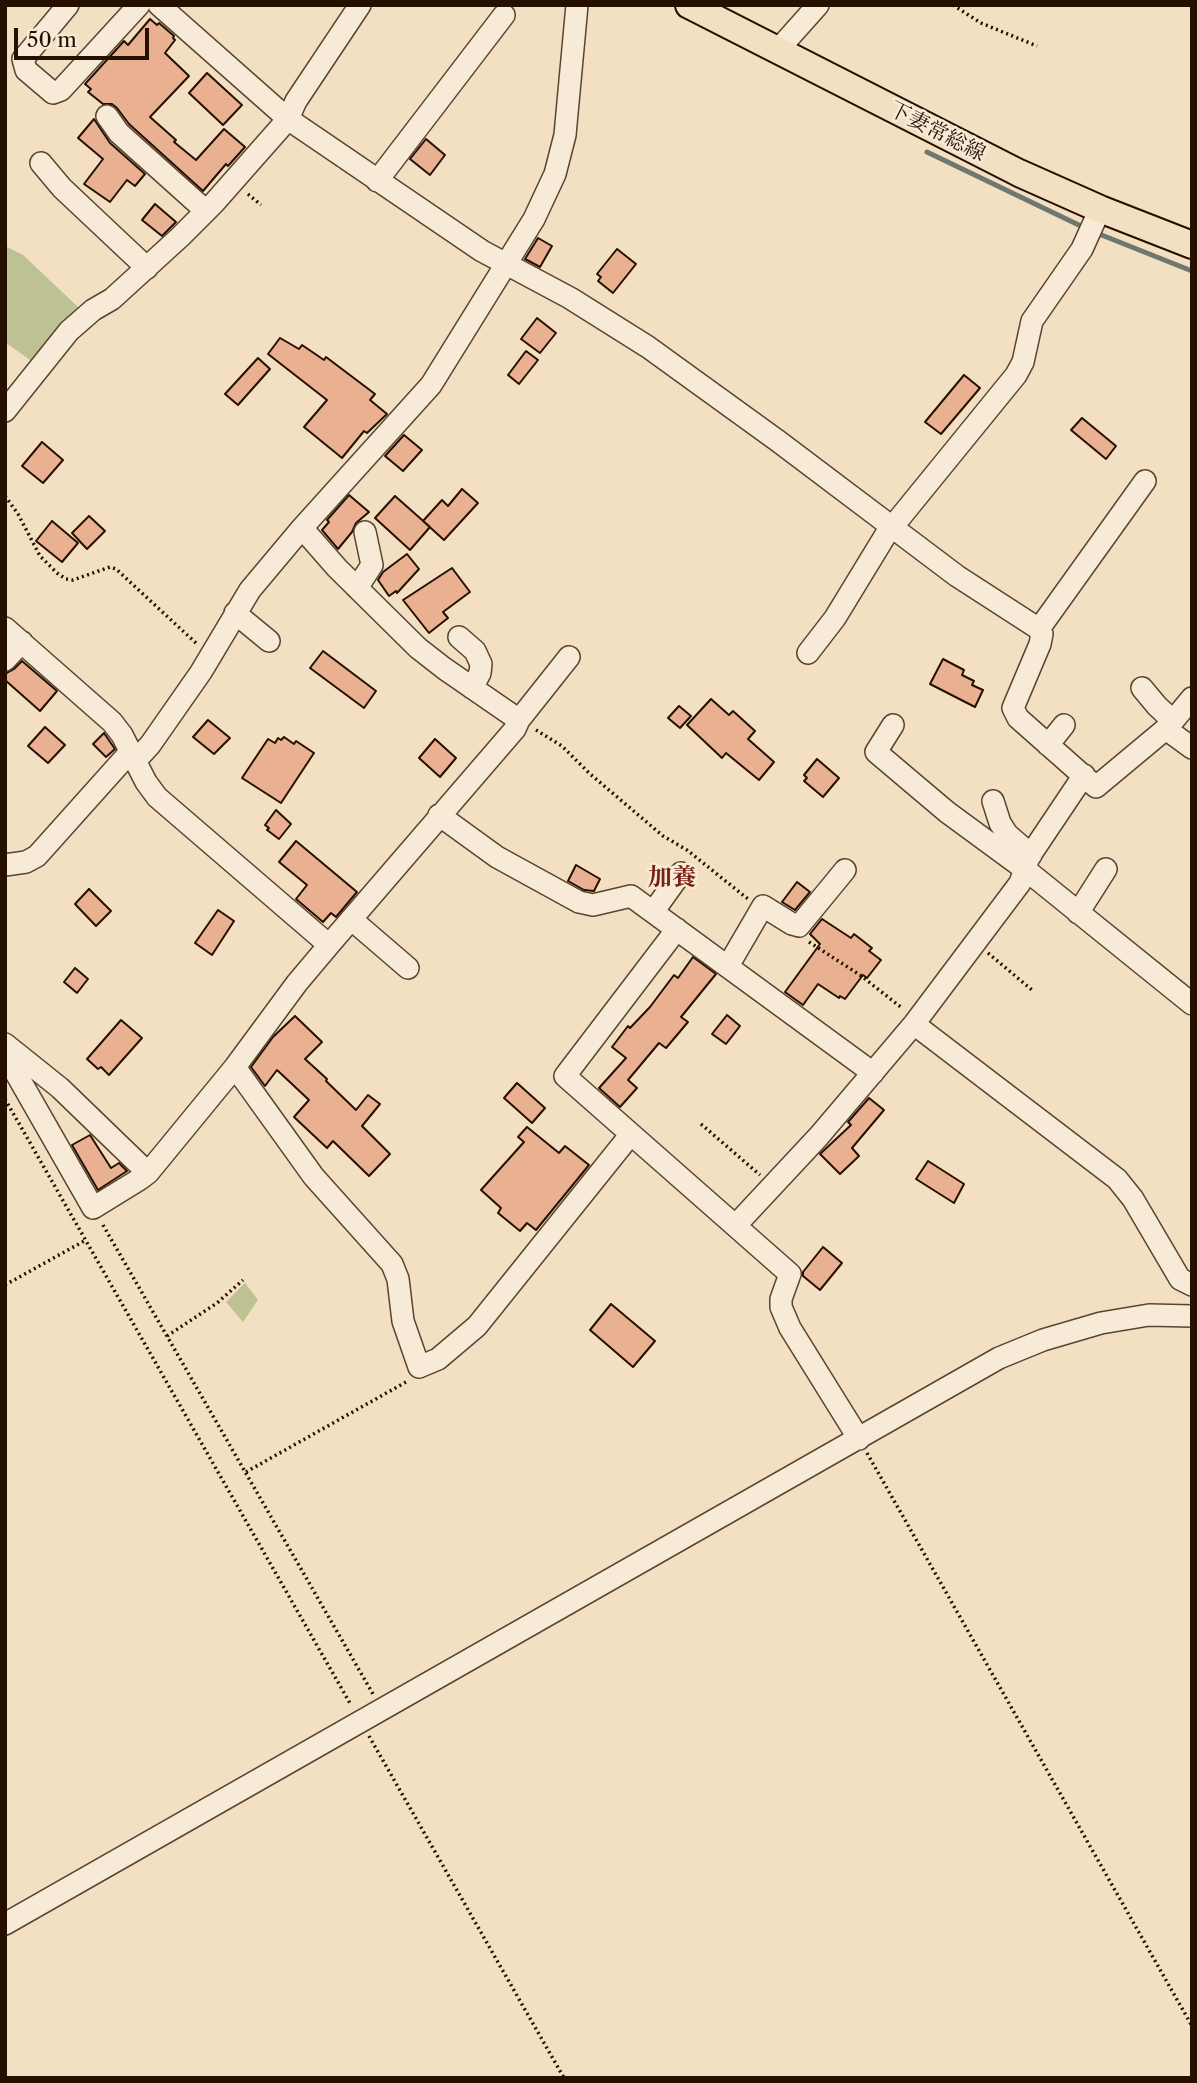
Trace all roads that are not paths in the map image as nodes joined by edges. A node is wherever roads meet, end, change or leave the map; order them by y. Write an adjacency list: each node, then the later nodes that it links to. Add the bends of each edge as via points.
1 (68, 5): 2 (street, via 23,59 26,70 53,93 61,90)
2 (139, 5)
3 (159, 5): 11 (street)
4 (360, 5): 11 (street)
5 (578, 5): 17 (street, via 565,135 555,174)
6 (688, 5): 9 (main road, 下妻常総線)
7 (818, 5): 9 (street)
8 (504, 15): 13 (street)
9 (776, 51): 15 (main road, 下妻常総線, via 942,135)
10 (107, 116): 14 (street)
11 (288, 119): 13 (street); 14 (street)
12 (41, 163): 18 (street)
13 (377, 181): 17 (street)
14 (206, 211): 18 (street)
15 (1095, 222): 16 (main road, 下妻常総線); 21 (street, via 1032,321 1016,375)
16 (1192, 245)
17 (507, 264): 21 (street, via 648,347); 22 (street, via 431,385)
18 (147, 268): 19 (street, via 69,331)
19 (5, 411)
20 (1145, 481): 27 (street)
21 (893, 527): 27 (street, via 957,576); 31 (street)
22 (302, 528): 24 (street); 25 (street)
23 (365, 532): 24 (street, via 372,565)
24 (357, 588): 34 (street, via 418,648)
25 (234, 613): 29 (street); 43 (street, via 150,745)
26 (5, 628): 30 (street)
27 (1039, 629): 41 (street, via 1040,644 1013,708)
28 (459, 637): 34 (street, via 475,651 481,664)
29 (269, 640)
30 (22, 642): 33 (street); 43 (street, via 101,711)
31 (808, 653)
32 (569, 657): 37 (street)
33 (5, 660)
34 (472, 688): 37 (street)
35 (1142, 688): 40 (street)
36 (1192, 698): 40 (street)
37 (518, 722): 46 (street)
38 (893, 725): 47 (street, via 876,752 947,812)
39 (1064, 725): 41 (street)
40 (1170, 725): 42 (street); 44 (street, via 1096,787)
41 (1048, 744): 44 (street)
42 (1192, 748)
43 (133, 756): 48 (street, via 37,856); 56 (street, via 157,797)
44 (1084, 775): 47 (street)
45 (993, 801): 47 (street, via 1000,823)
46 (439, 815): 52 (street, via 497,858 579,902 593,905 631,896); 54 (street)
47 (1028, 863): 53 (street); 60 (street, via 1020,883)
48 (5, 865)
49 (1106, 869): 53 (street)
50 (845, 870): 57 (street, via 799,926 763,906)
51 (681, 873): 52 (street)
52 (653, 912): 55 (street)
53 (1079, 913): 59 (street)
54 (351, 919): 56 (street); 58 (street)
55 (677, 929): 57 (street); 65 (street, via 565,1076)
56 (329, 945): 63 (street)
57 (728, 966): 64 (street)
58 (408, 968)
59 (1190, 997)
60 (914, 1024): 64 (street); 68 (street, via 1117,1179 1180,1279)
61 (5, 1044): 66 (street, via 61,1088)
62 (5, 1054): 66 (street, via 93,1208)
63 (234, 1067): 65 (street, via 314,1177 392,1264 419,1367 438,1359 477,1326); 66 (street)
64 (873, 1073): 67 (street)
65 (631, 1134): 67 (street)
66 (148, 1172)
67 (736, 1225): 70 (street, via 790,1273 781,1299 786,1317)
68 (1192, 1285)
69 (1192, 1316): 70 (street, via 1149,1315 1043,1340 999,1358)
70 (859, 1439): 71 (street)
71 (5, 1924)

